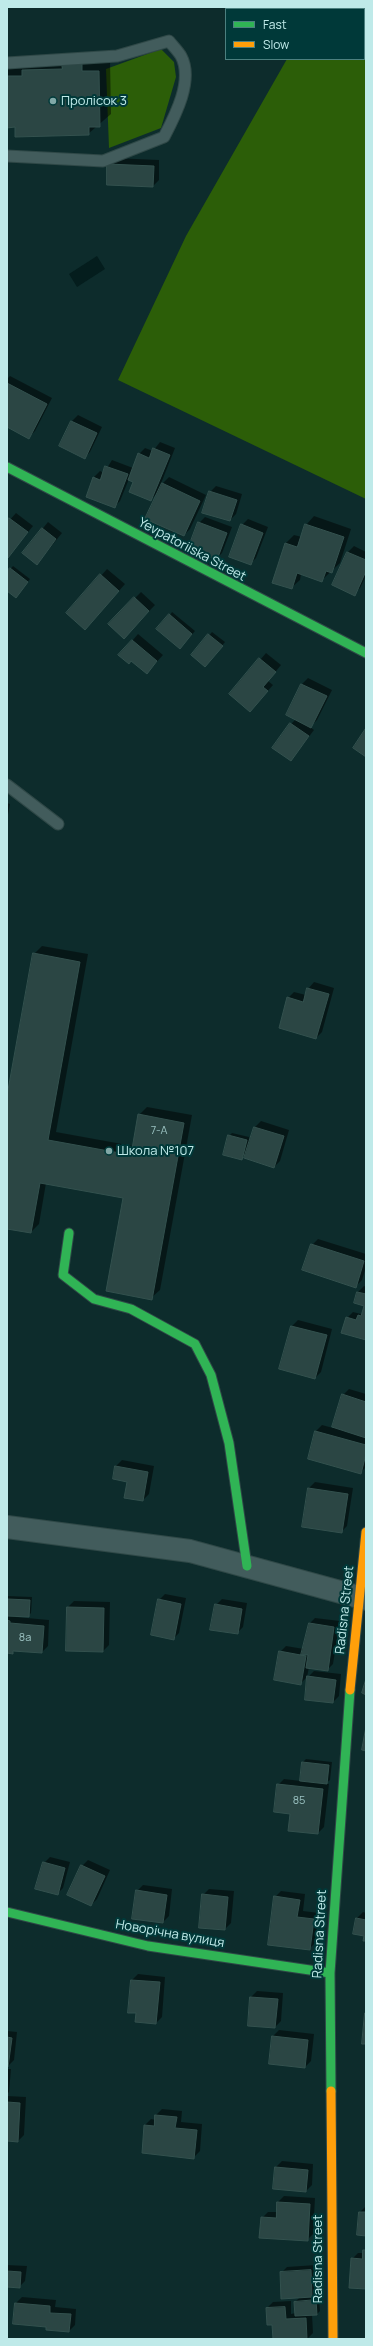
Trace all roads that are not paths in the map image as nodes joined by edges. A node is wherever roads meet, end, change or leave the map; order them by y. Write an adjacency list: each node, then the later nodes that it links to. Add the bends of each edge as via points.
1 (7, 64): 2 (lane, via 117,56 169,41 182,57 185,80 177,110 164,137 104,161)
2 (7, 156)
3 (7, 467): 4 (street, Yevpatoriiska Street)
4 (366, 653)
5 (7, 785): 6 (lane)
6 (58, 824)
7 (69, 1233): 10 (street, via 63,1275 94,1300 131,1309 195,1344 211,1375 229,1443)
8 (7, 1527): 10 (street, via 190,1551)
9 (366, 1532): 11 (street, Radisna Street)
10 (246, 1566): 11 (street)
11 (363, 1598): 13 (street, Radisna Street, via 345,1744)
12 (7, 1912): 13 (street, Новорічна вулиця, via 148,1946)
13 (330, 1973): 14 (street, Radisna Street)
14 (333, 2339)

